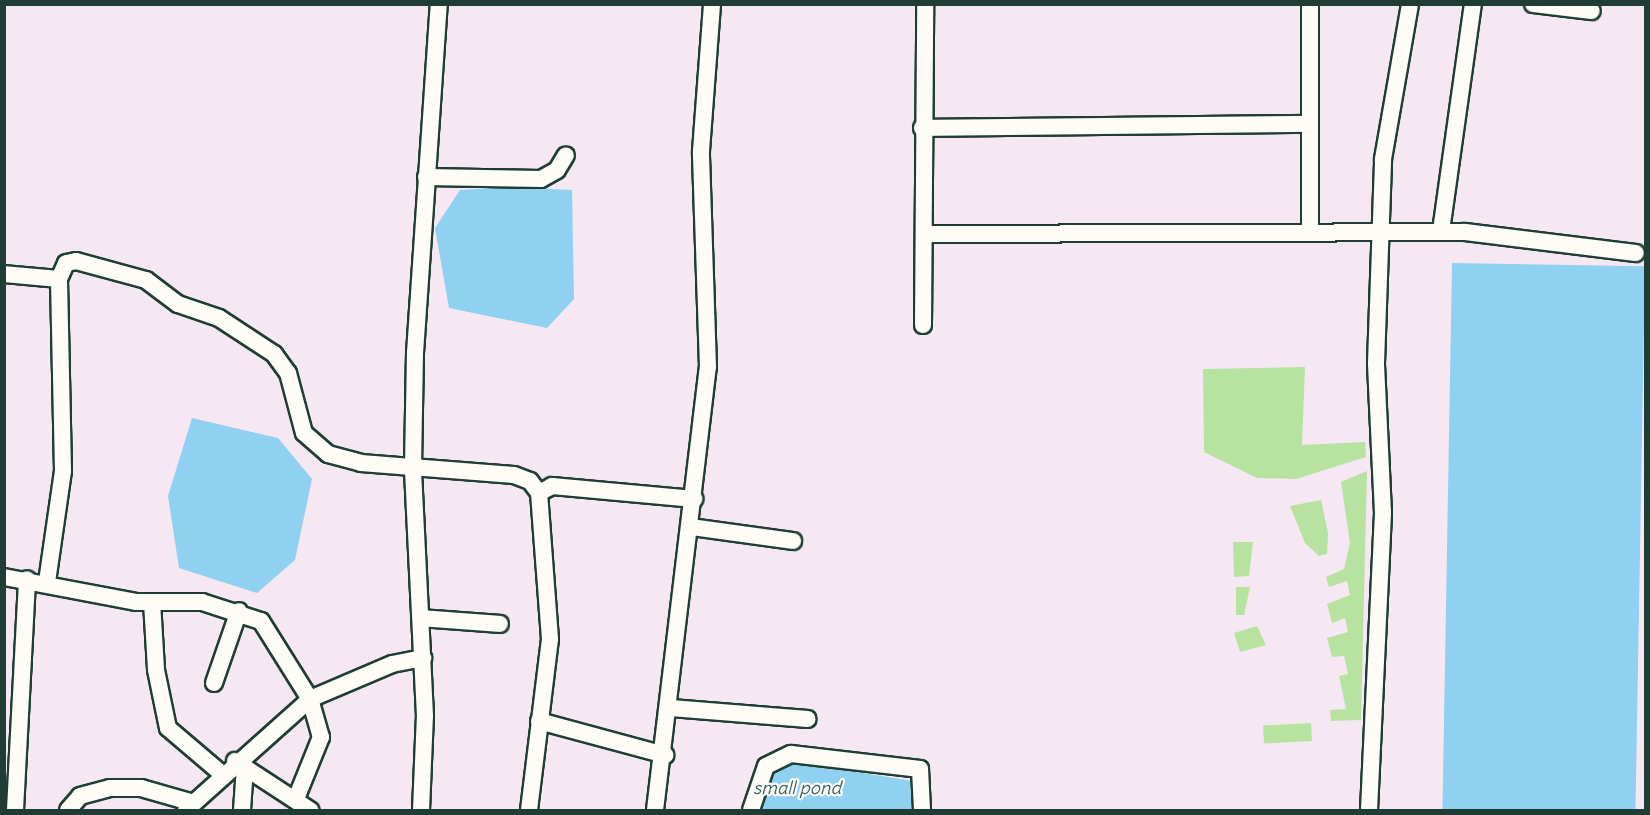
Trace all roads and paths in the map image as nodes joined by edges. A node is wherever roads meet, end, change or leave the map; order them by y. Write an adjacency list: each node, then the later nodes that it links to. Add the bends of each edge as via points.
1 (439, 4): 12 (street)
2 (712, 4): 23 (street, via 701,151 708,368)
3 (925, 4): 10 (street)
4 (1310, 4): 9 (street)
5 (1410, 4): 14 (street, via 1383,159)
6 (1473, 4): 15 (street)
7 (1533, 4): 8 (street)
8 (1592, 11)
9 (1308, 124): 10 (street); 13 (street)
10 (922, 128): 16 (street)
11 (566, 155): 12 (street, via 557,170 542,179)
12 (426, 177): 21 (street)
13 (1310, 230): 14 (street); 16 (street)
14 (1381, 231): 15 (street); 53 (street, via 1376,363 1383,513)
15 (1442, 231): 17 (street, via 1536,237)
16 (926, 234): 20 (street)
17 (1636, 253)
18 (4, 274): 19 (street)
19 (59, 279): 21 (street, via 66,263 87,262 146,280 187,309 219,318 284,363 304,433 313,445 361,463); 28 (street, via 63,471)
20 (922, 325)
21 (413, 467): 22 (street, via 514,475 530,481); 31 (street)
22 (539, 493): 23 (street, via 552,486); 38 (street, via 550,639)
23 (694, 499): 24 (street)
24 (691, 527): 25 (street); 36 (street)
25 (793, 541)
26 (4, 577): 27 (street)
27 (27, 579): 28 (street); 44 (street)
28 (47, 582): 29 (street, via 105,597)
29 (152, 602): 30 (street, via 202,602); 41 (street, via 156,670 168,728)
30 (238, 611): 34 (street); 35 (street, via 261,621 275,636)
31 (421, 618): 32 (street); 33 (street)
32 (500, 624)
33 (423, 658): 35 (street, via 392,664); 48 (street)
34 (214, 683)
35 (310, 699): 40 (street); 42 (street, via 321,743)
36 (671, 708): 37 (street); 39 (street)
37 (808, 719)
38 (539, 721): 39 (street); 49 (street)
39 (665, 755): 50 (street)
40 (240, 764): 41 (street); 42 (street); 46 (street)
41 (222, 774): 43 (street)
42 (296, 799): 47 (street)
43 (188, 806): 45 (street, via 141,788 110,788 80,796)
44 (15, 810)
45 (68, 810)
46 (242, 810)
47 (310, 810)
48 (421, 810)
49 (529, 810)
50 (655, 810)
51 (751, 810): 52 (street, via 766,766 791,754 920,769)
52 (922, 810)
53 (1370, 810)

